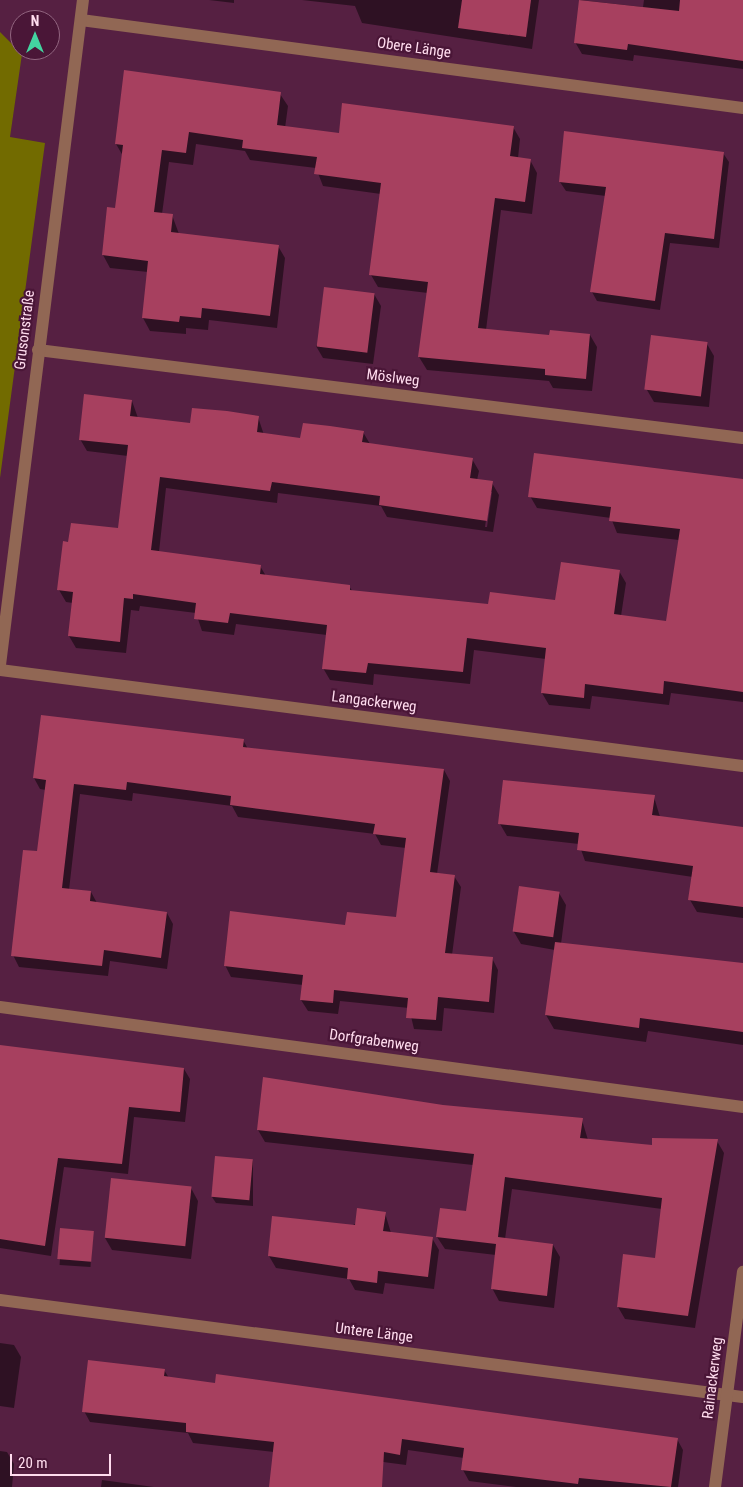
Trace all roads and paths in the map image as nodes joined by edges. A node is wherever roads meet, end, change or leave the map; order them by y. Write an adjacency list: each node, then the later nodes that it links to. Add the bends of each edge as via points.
1 (83, 0): 2 (street, Grusonstraße)
2 (81, 20): 3 (street, Obere Länge); 4 (street, Grusonstraße)
3 (743, 108)
4 (38, 350): 5 (street, Möslweg); 6 (street, Grusonstraße)
5 (743, 438)
6 (0, 665)
7 (0, 670): 8 (street, Langackerweg)
8 (743, 766)
9 (0, 1007): 10 (street, Dorfgrabenweg)
10 (743, 1107)
11 (743, 1272): 13 (street, Rainackerweg)
12 (0, 1300): 13 (street, Untere Länge)
13 (727, 1395): 14 (street, Untere Länge); 15 (street, Rainackerweg)
14 (743, 1397)
15 (715, 1487)

